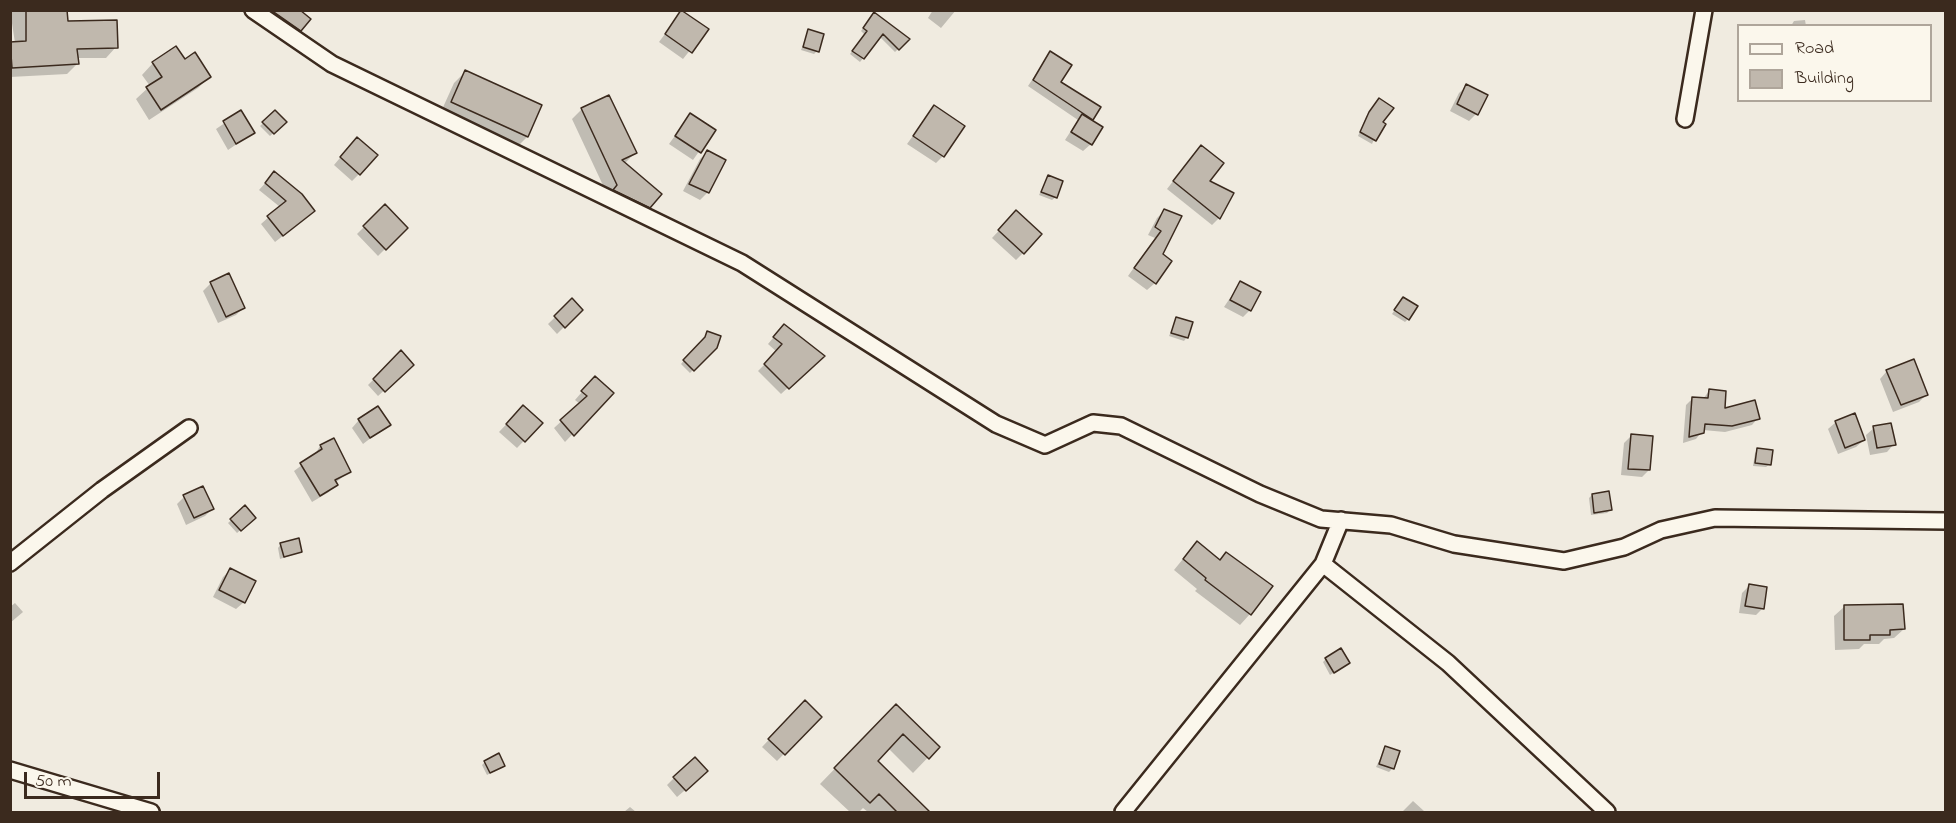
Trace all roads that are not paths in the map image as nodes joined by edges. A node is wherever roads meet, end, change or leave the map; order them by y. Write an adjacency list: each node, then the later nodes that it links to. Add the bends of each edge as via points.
1 (253, 10): 5 (street, via 333,64 742,263 996,424 1025,438 1045,444 1093,423 1121,426 1260,494 1321,519)
2 (1704, 10): 3 (street)
3 (1685, 120)
4 (189, 428): 7 (street)
5 (1341, 520): 6 (street, via 1391,525 1454,544 1564,561 1624,547 1660,530 1715,518); 8 (street)
6 (1946, 521)
7 (10, 563)
8 (1323, 564): 11 (street); 12 (street, via 1448,663)
9 (10, 770): 10 (street)
10 (151, 813)
11 (1123, 813)
12 (1607, 813)

